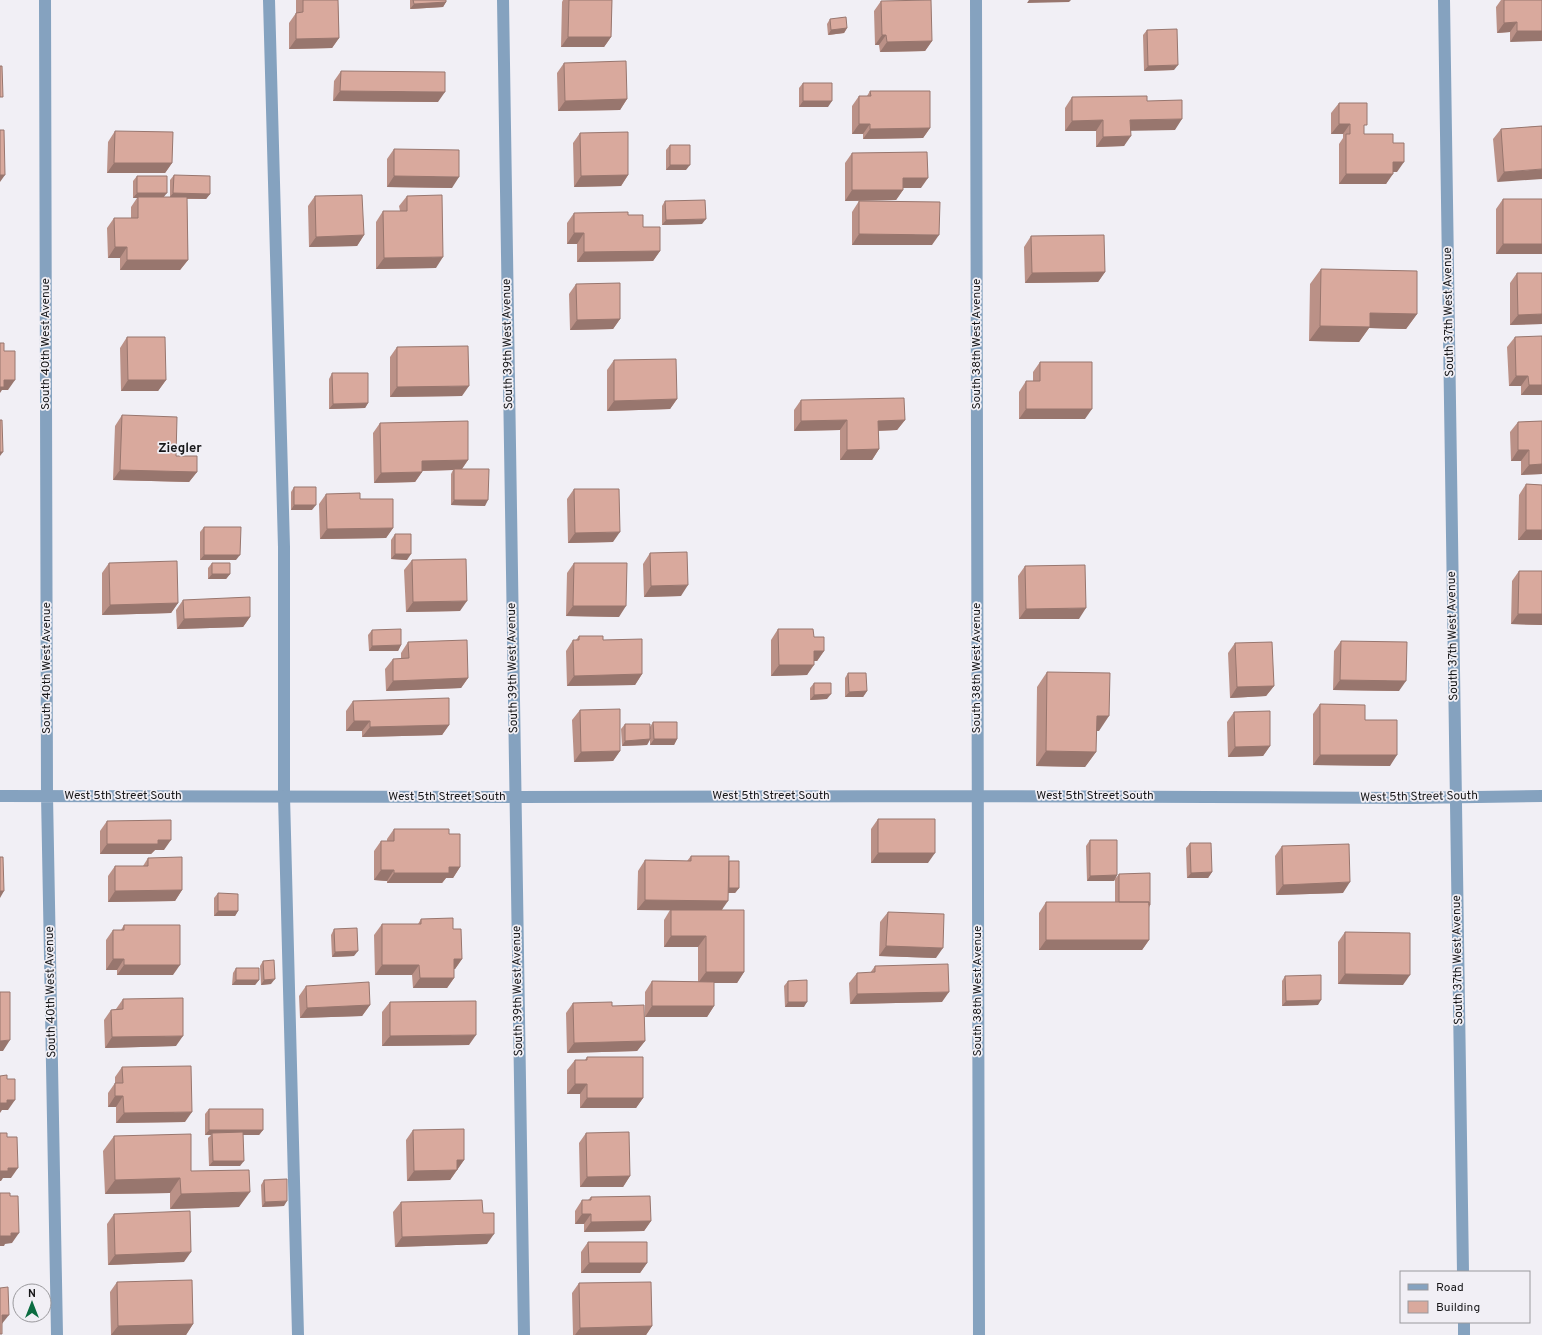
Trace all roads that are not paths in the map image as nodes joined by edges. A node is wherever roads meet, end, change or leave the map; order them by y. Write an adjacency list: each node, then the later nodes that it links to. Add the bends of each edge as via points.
1 (45, 0): 6 (street, South 40th West Avenue)
2 (269, 0): 8 (street, via 284,548)
3 (503, 0): 11 (street, South 39th West Avenue)
4 (976, 0): 9 (street, South 38th West Avenue)
5 (1444, 0): 12 (street, South 37th West Avenue)
6 (47, 795): 7 (street, West 5th Street South); 8 (street, West 5th Street South); 15 (street, South 40th West Avenue)
7 (0, 796)
8 (284, 796): 11 (street, West 5th Street South); 16 (street)
9 (978, 796): 11 (street, West 5th Street South); 12 (street, West 5th Street South); 18 (street, South 38th West Avenue)
10 (1542, 796): 12 (street, West 5th Street South)
11 (515, 797): 17 (street, South 39th West Avenue)
12 (1456, 797): 13 (street, South 37th West Avenue)
13 (1463, 1271)
14 (1464, 1323): 19 (street)
15 (57, 1335)
16 (298, 1335)
17 (524, 1335)
18 (979, 1335)
19 (1464, 1335)

